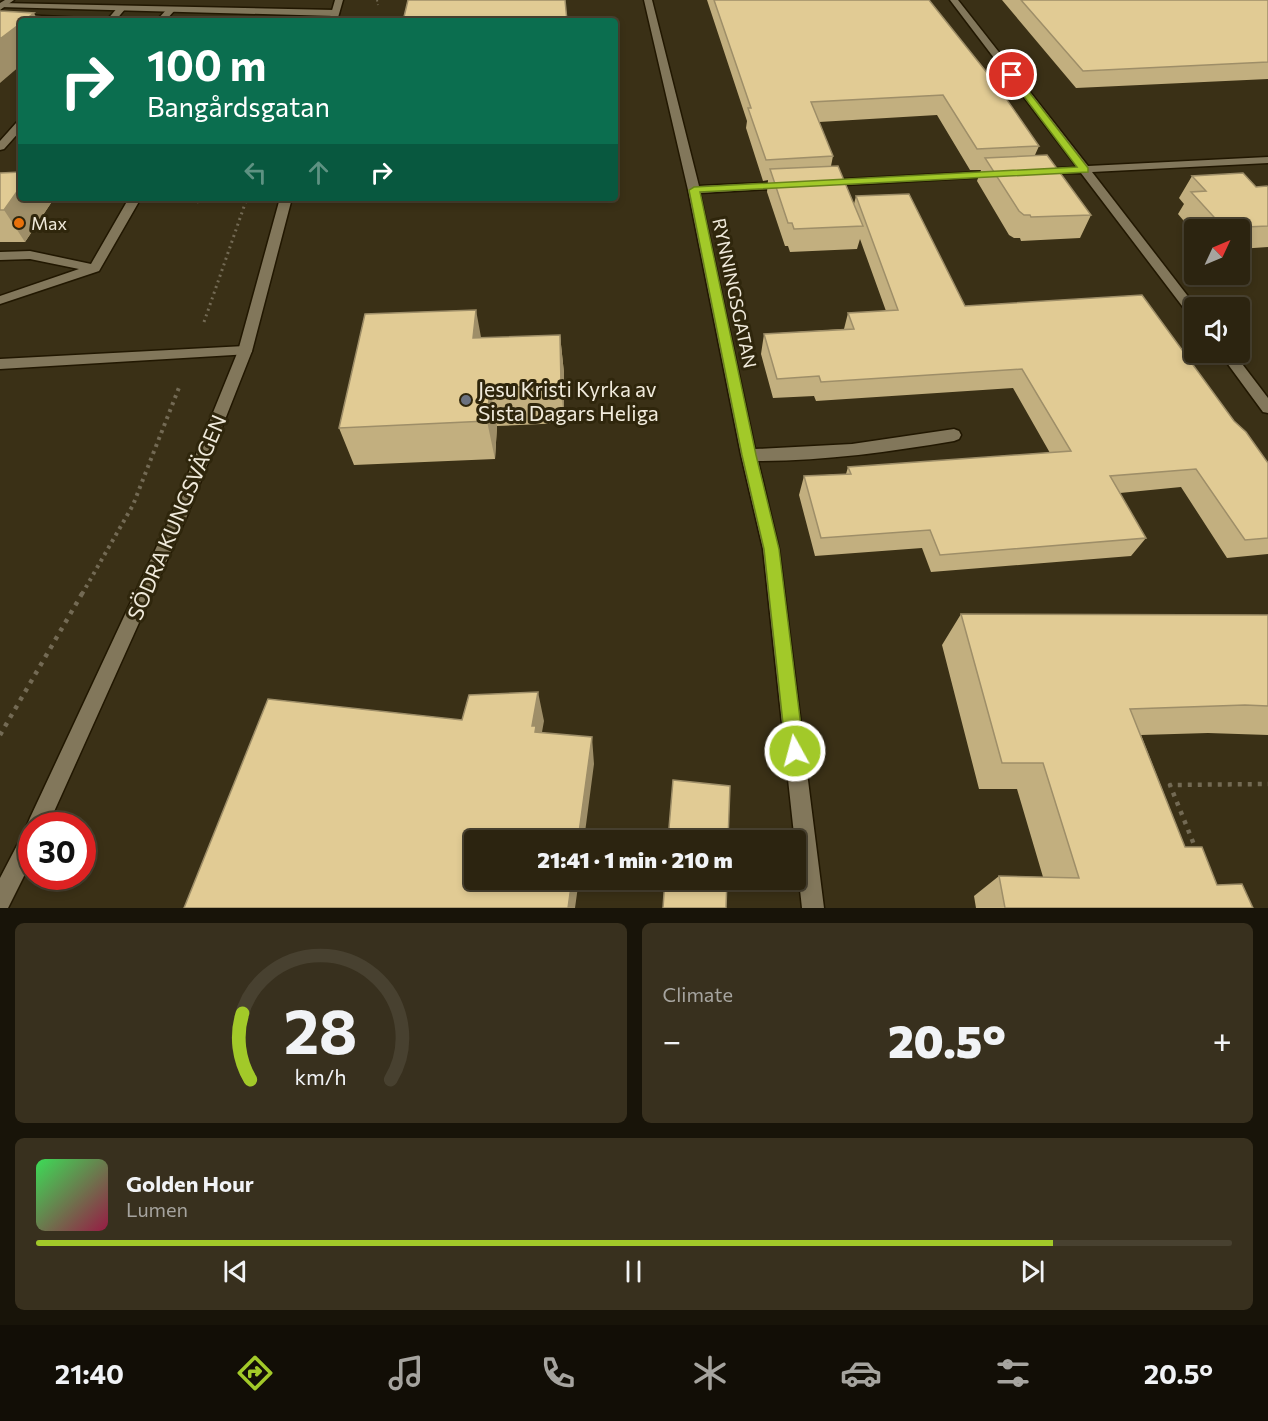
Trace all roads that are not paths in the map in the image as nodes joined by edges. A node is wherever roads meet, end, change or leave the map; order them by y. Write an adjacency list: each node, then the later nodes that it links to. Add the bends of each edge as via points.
1 (10, 0): 5 (street)
2 (339, 0): 9 (street)
3 (648, 0): 17 (street, RYNNINGSGATAN)
4 (954, 0): 16 (street)
5 (1, 5): 6 (street)
6 (122, 8): 7 (street); 11 (street)
7 (171, 10): 9 (street); 12 (street)
8 (0, 17): 10 (street)
9 (334, 17)
10 (21, 18)
11 (113, 18)
12 (163, 18)
13 (18, 127): 14 (street)
14 (0, 147)
15 (1268, 160): 16 (street)
16 (1084, 170): 17 (street); 22 (street)
17 (694, 190): 29 (street, RYNNINGSGATAN)
18 (133, 201): 21 (street)
19 (285, 201): 24 (street, SÖDRA KUNGSVÄGEN)
20 (0, 256): 21 (street, via 30,255)
21 (95, 268): 23 (street)
22 (1184, 299)
23 (0, 300)
24 (245, 351): 26 (street); 30 (street, SÖDRA KUNGSVÄGEN, via 179,516)
25 (1233, 363): 27 (street)
26 (0, 364)
27 (1268, 408)
28 (954, 435): 29 (street, via 858,451)
29 (749, 455): 33 (street, RYNNINGSGATAN, via 771,549)
30 (43, 812)
31 (18, 865): 32 (street)
32 (0, 900)
33 (813, 908)

